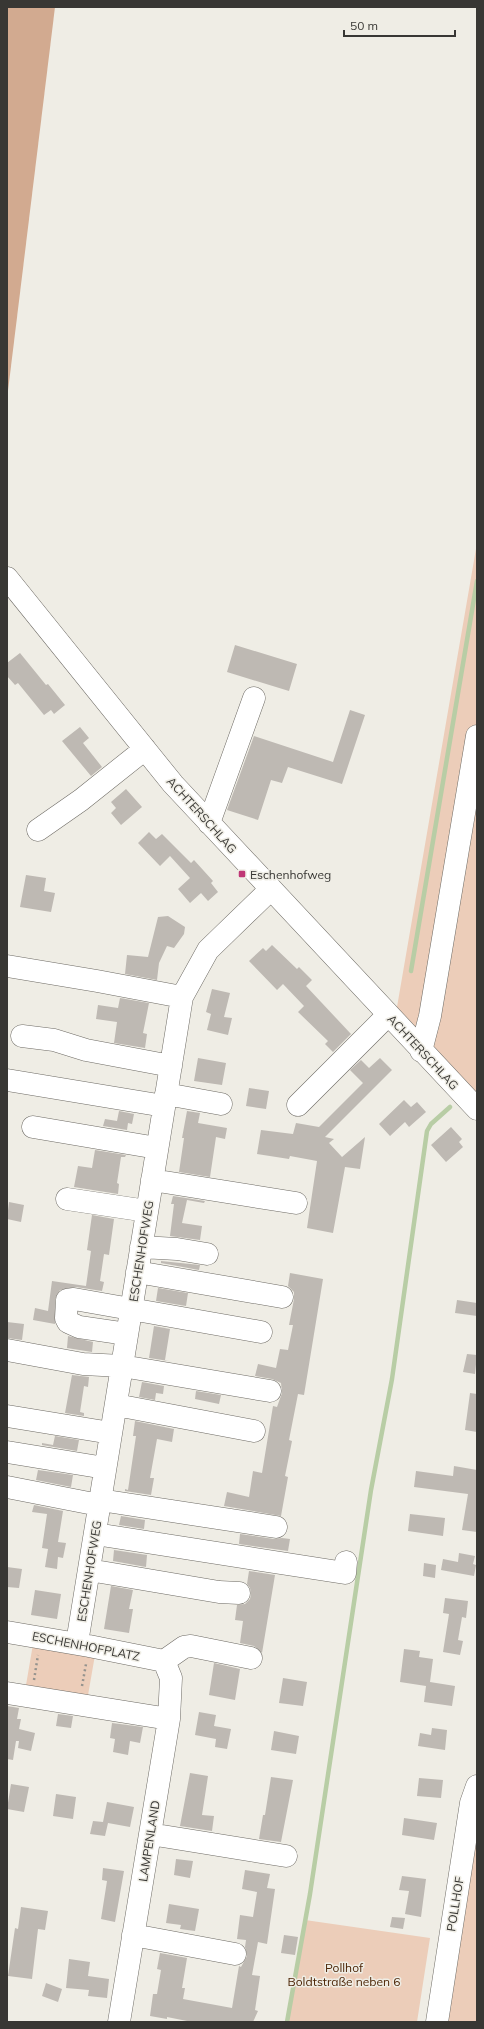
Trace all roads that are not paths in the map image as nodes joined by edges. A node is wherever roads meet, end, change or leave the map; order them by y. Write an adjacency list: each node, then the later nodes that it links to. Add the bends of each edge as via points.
1 (7, 578): 4 (street, ACHTERSCHLAG)
2 (254, 698): 5 (street)
3 (477, 736): 12 (street, via 430,1016)
4 (145, 749): 5 (street, ACHTERSCHLAG); 6 (street, via 81,800)
5 (209, 823): 7 (street, ACHTERSCHLAG)
6 (38, 830)
7 (270, 890): 9 (street, ESCHENHOFWEG, via 208,950); 10 (street, ACHTERSCHLAG)
8 (7, 966): 9 (street)
9 (182, 997): 13 (street, ESCHENHOFWEG)
10 (388, 1015): 12 (street, ACHTERSCHLAG); 17 (street)
11 (22, 1036): 13 (street, via 54,1040 86,1050)
12 (421, 1051): 18 (street, ACHTERSCHLAG)
13 (171, 1066): 15 (street, ESCHENHOFWEG)
14 (7, 1080): 15 (street)
15 (165, 1100): 16 (street); 21 (street, ESCHENHOFWEG)
16 (221, 1104)
17 (298, 1105)
18 (477, 1109)
19 (94, 1120): 21 (street, via 96,1129)
20 (33, 1127): 21 (street)
21 (158, 1144): 22 (street, ESCHENHOFWEG)
22 (152, 1180): 24 (street); 25 (street, ESCHENHOFWEG)
23 (67, 1199): 25 (street)
24 (296, 1203)
25 (147, 1211): 26 (street, ESCHENHOFWEG)
26 (141, 1247): 27 (street); 28 (street, ESCHENHOFWEG)
27 (207, 1254)
28 (137, 1272): 29 (street); 30 (street, ESCHENHOFWEG)
29 (282, 1297)
30 (131, 1310): 31 (street); 32 (street, ESCHENHOFWEG); 32 (street, via 74,1299 68,1300 66,1305 66,1318 72,1325)
31 (261, 1332)
32 (127, 1334): 35 (street, ESCHENHOFWEG)
33 (7, 1350): 35 (street)
34 (7, 1362): 35 (street)
35 (121, 1372): 36 (street); 37 (street, ESCHENHOFWEG)
36 (270, 1390)
37 (116, 1405): 39 (street); 40 (street, ESCHENHOFWEG)
38 (7, 1416): 40 (street)
39 (254, 1431)
40 (111, 1433): 42 (street, ESCHENHOFWEG)
41 (7, 1452): 42 (street)
42 (105, 1468): 44 (street, ESCHENHOFWEG)
43 (7, 1487): 44 (street)
44 (100, 1503): 45 (street); 46 (street, ESCHENHOFWEG)
45 (276, 1527)
46 (95, 1534): 47 (street, via 345,1573); 48 (street, ESCHENHOFWEG)
47 (346, 1562)
48 (89, 1570): 49 (street, via 219,1592); 51 (street, ESCHENHOFWEG)
49 (239, 1592)
50 (7, 1632): 51 (street, ESCHENHOFPLATZ)
51 (83, 1644): 53 (street, ESCHENHOFPLATZ)
52 (251, 1658): 53 (street, via 192,1646 184,1647)
53 (164, 1661): 55 (street, LAMPENLAND, via 171,1678)
54 (7, 1693): 55 (street)
55 (169, 1719): 57 (street, LAMPENLAND)
56 (477, 1786): 62 (street, POLLHOF, via 471,1803)
57 (150, 1834): 58 (street); 59 (street, LAMPENLAND)
58 (286, 1856)
59 (133, 1936): 60 (street); 61 (street, LAMPENLAND)
60 (235, 1954)
61 (119, 2022)
62 (437, 2022)

